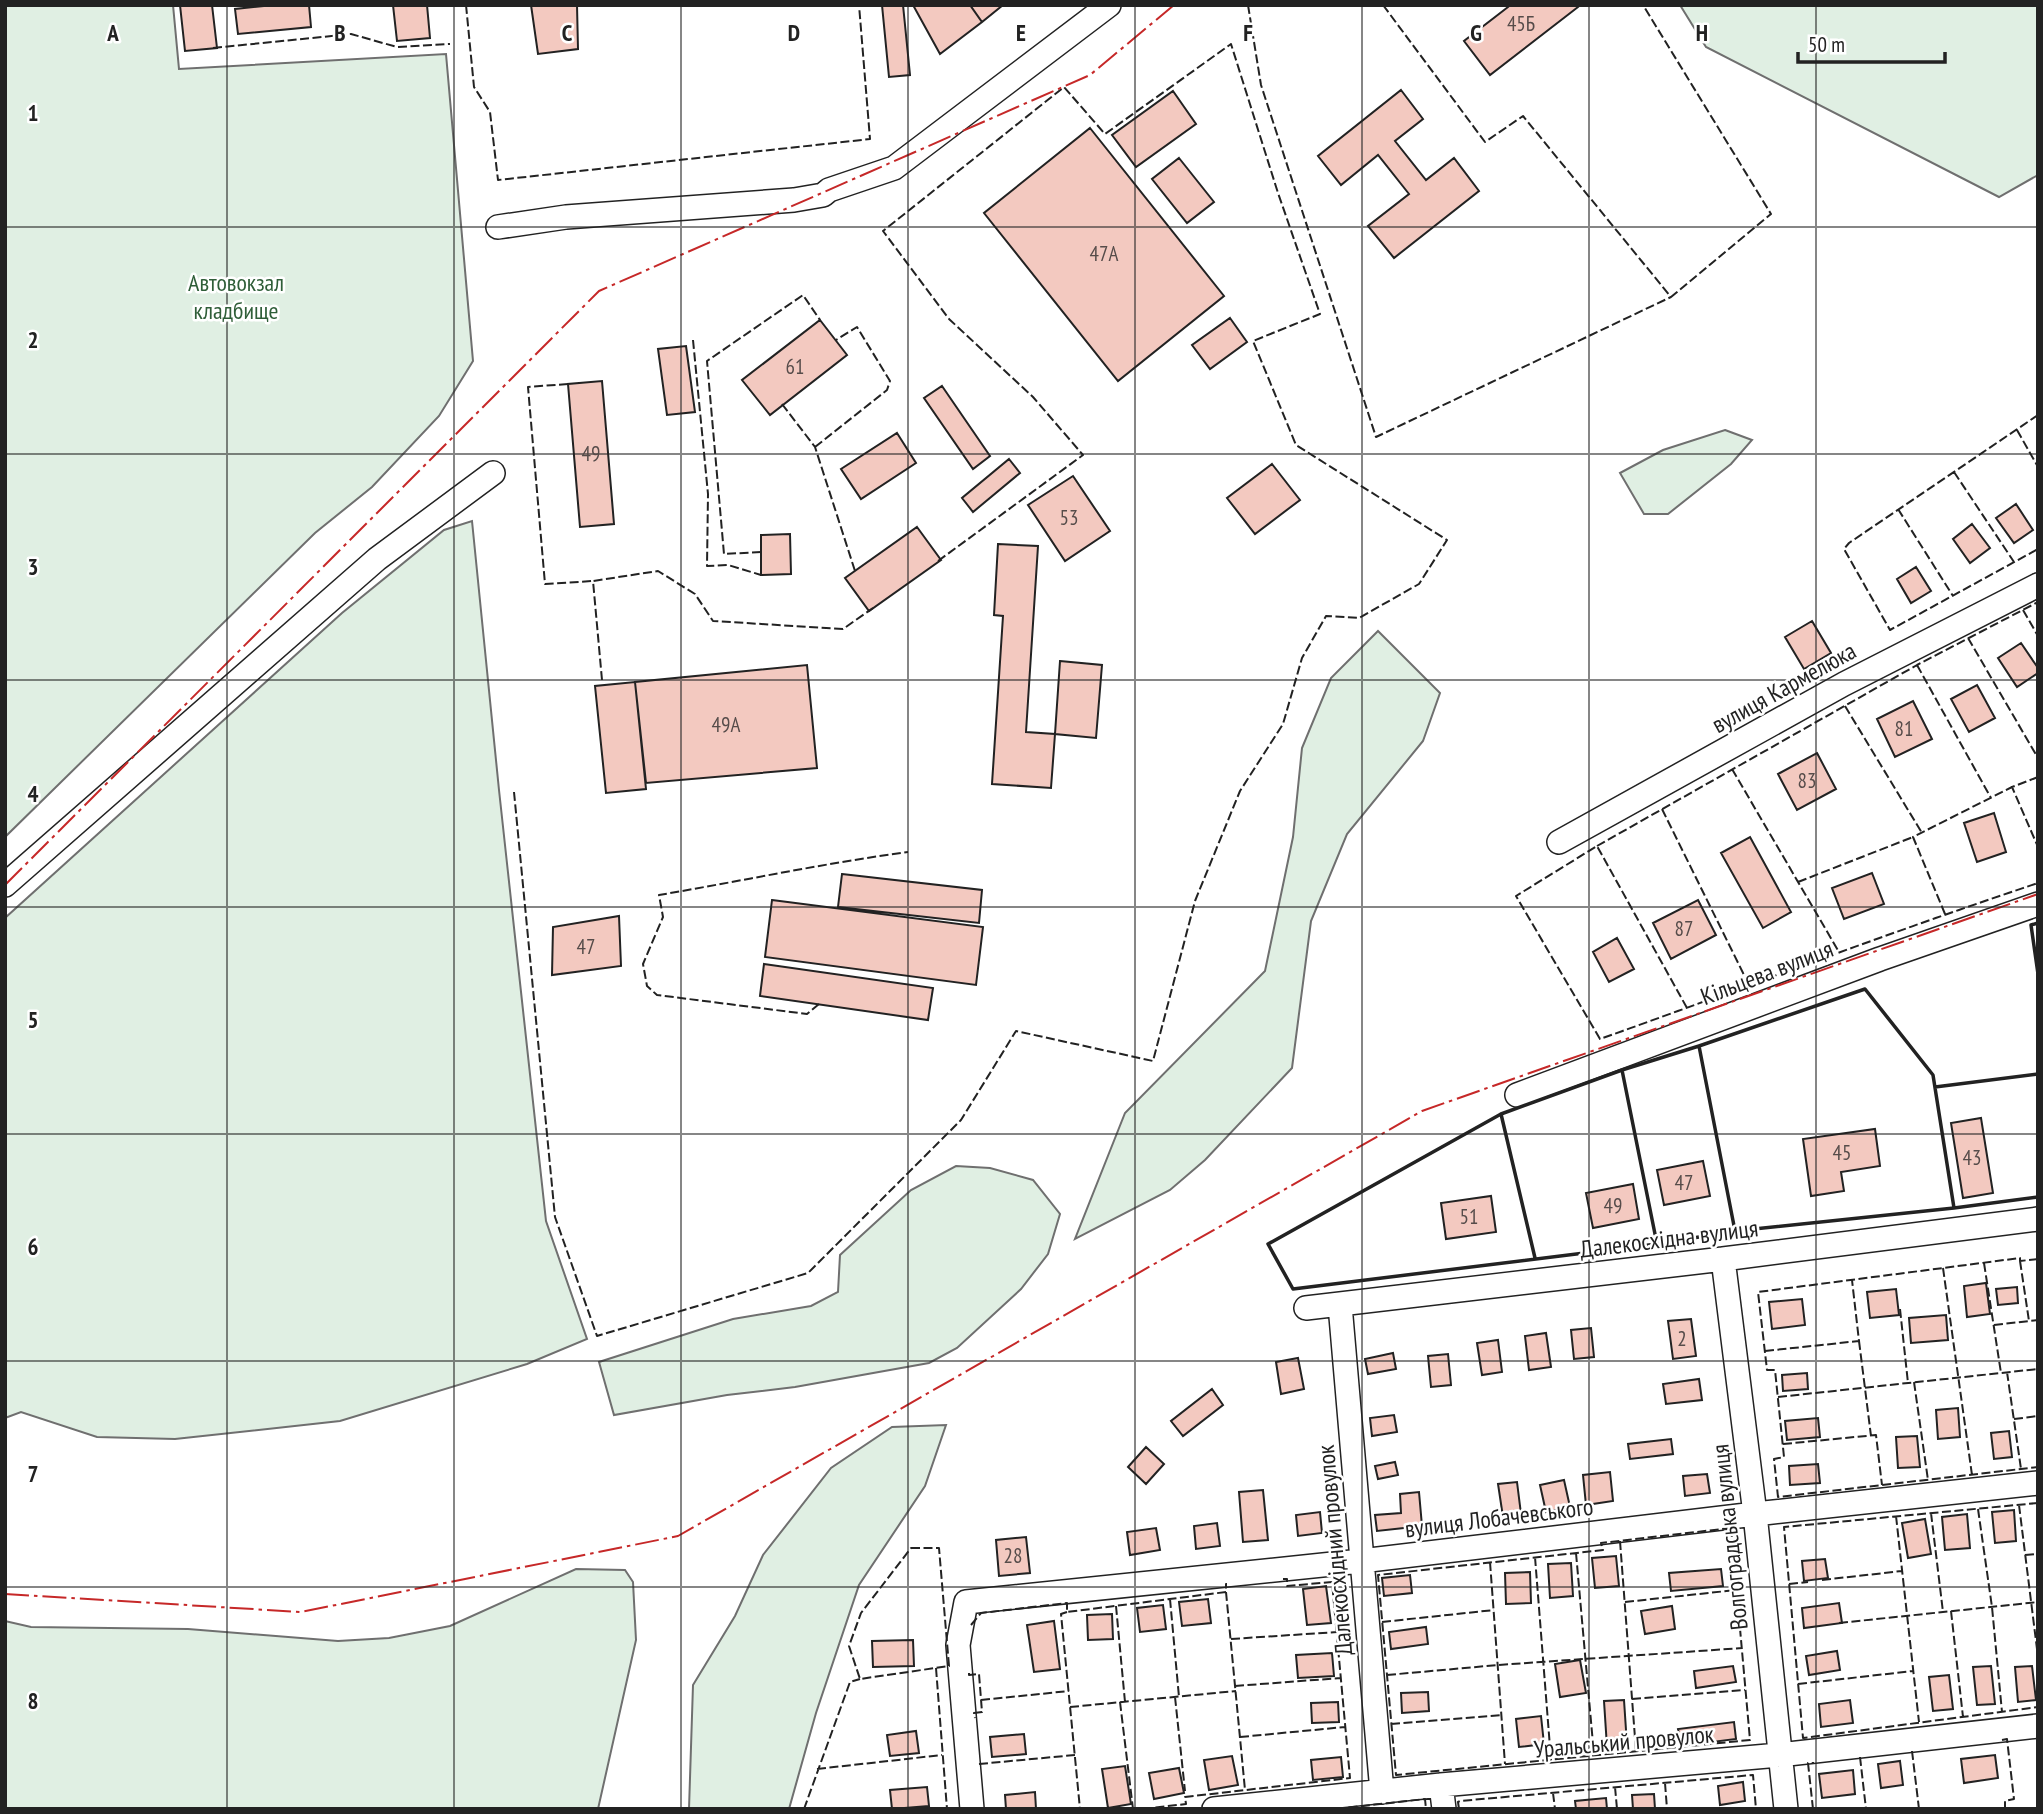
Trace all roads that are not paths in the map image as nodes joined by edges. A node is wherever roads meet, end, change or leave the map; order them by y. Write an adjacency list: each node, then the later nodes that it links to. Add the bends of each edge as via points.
1 (1110, 5): 2 (street, via 894,168 823,195)
2 (498, 226)
3 (493, 472): 6 (street, via 377,559)
4 (2038, 585): 5 (street, вулиця Кармелюка, via 1844,684)
5 (1559, 842)
6 (5, 885)
7 (2038, 904): 8 (street, Кільцева вулиця)
8 (1517, 1095)
9 (2038, 1220): 10 (street, Далекосхідна вулиця)
10 (1723, 1259): 11 (street, Далекосхідна вулиця); 14 (street, Волгоградська вулиця)
11 (1340, 1305): 12 (street, Далекосхідна вулиця); 15 (street, Далекосхідний провулок)
12 (1306, 1308)
13 (2038, 1483): 14 (street, вулиця Лобачевського)
14 (1755, 1514): 15 (street, вулиця Лобачевського); 17 (street, Волгоградська вулиця)
15 (1362, 1561): 19 (street, Далекосхідний провулок); 20 (street, вулиця Лобачевського, via 966,1602 958,1645)
16 (2038, 1726): 17 (street, Уральський провулок)
17 (1779, 1755): 18 (street, Уральський провулок); 23 (street, Волгоградська вулиця)
18 (1441, 1785): 19 (street, Уральський провулок); 22 (street)
19 (1382, 1792): 21 (street, Уральський провулок)
20 (972, 1809)
21 (1214, 1809)
22 (1444, 1809)
23 (1786, 1809)

